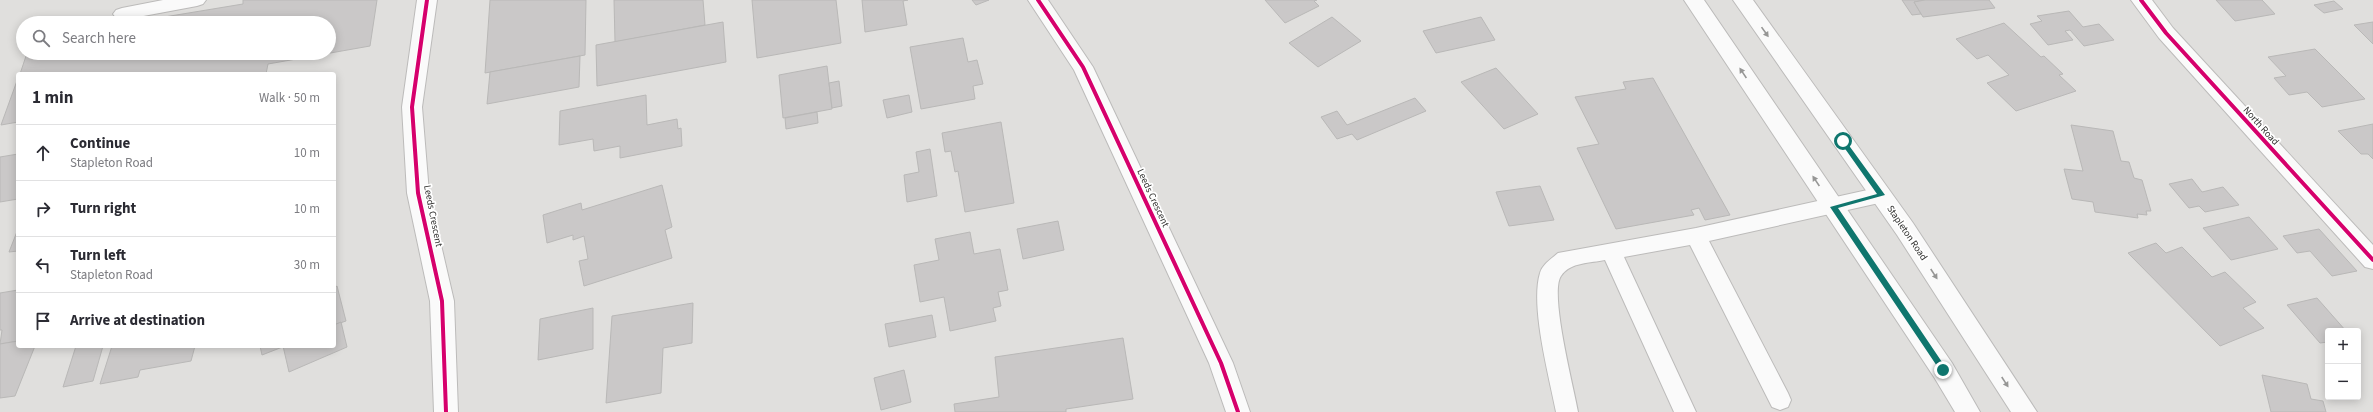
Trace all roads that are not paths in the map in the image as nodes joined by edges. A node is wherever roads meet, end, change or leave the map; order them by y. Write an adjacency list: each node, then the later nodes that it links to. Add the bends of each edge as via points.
1 (197, 0): 7 (lane)
2 (427, 0): 14 (street, Leeds Crescent, via 412,107 418,193 442,301)
3 (1038, 0): 15 (street, Leeds Crescent, via 1083,67 1221,363)
4 (1694, 0): 9 (street, one-way to 4)
5 (1743, 0): 8 (street, Stapleton Road, one-way to 8)
6 (2141, 0): 12 (street, North Road, via 2166,33)
7 (122, 14)
8 (1881, 195): 9 (lane); 19 (street, Stapleton Road, one-way to 19)
9 (1833, 207): 10 (lane); 18 (street, via 1943,370)
10 (1696, 236): 11 (lane); 13 (lane)
11 (1610, 250): 16 (lane, via 1565,259 1550,273 1546,300); 17 (lane)
12 (2373, 260)
13 (1780, 400)
14 (446, 412)
15 (1238, 412)
16 (1567, 412)
17 (1685, 412)
18 (1968, 412)
19 (2025, 412)

